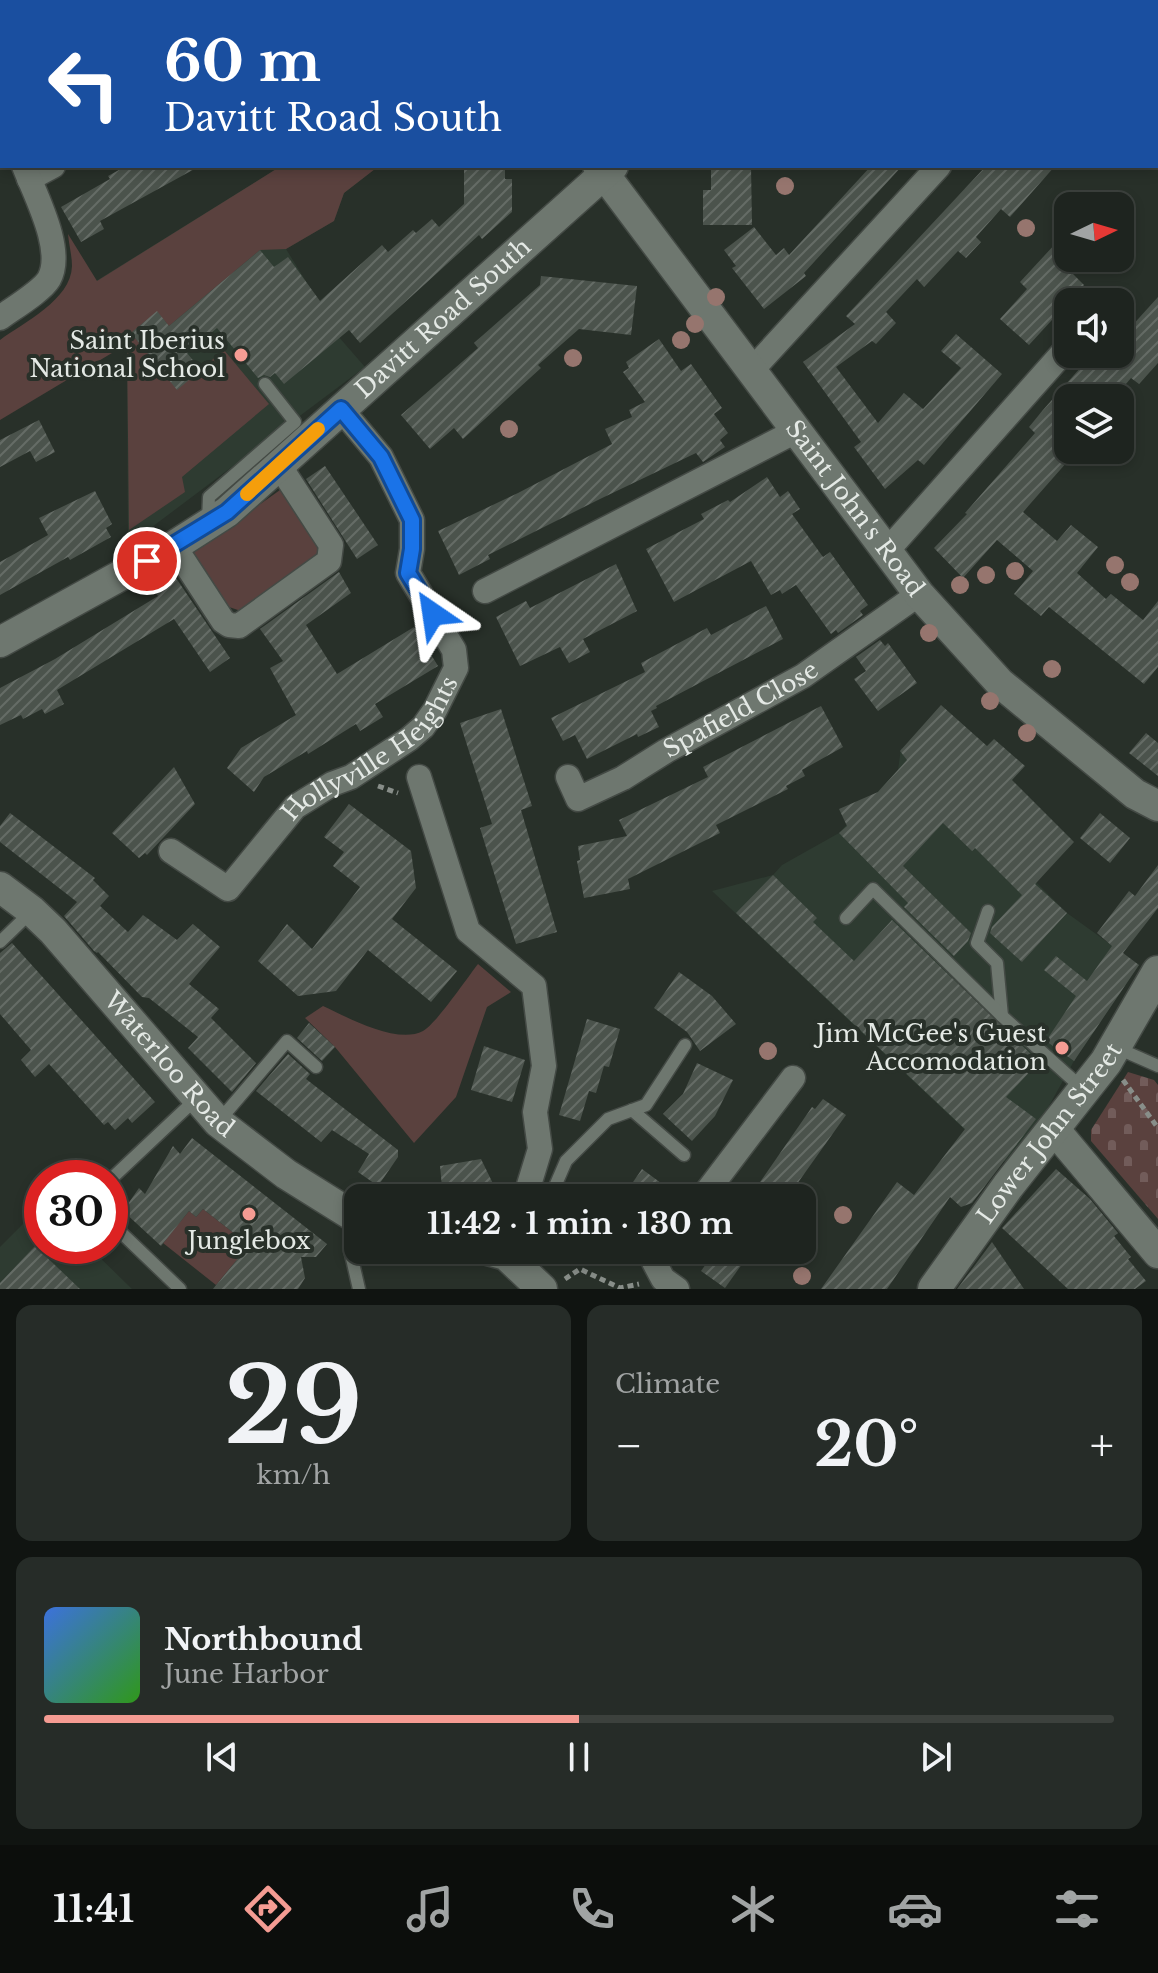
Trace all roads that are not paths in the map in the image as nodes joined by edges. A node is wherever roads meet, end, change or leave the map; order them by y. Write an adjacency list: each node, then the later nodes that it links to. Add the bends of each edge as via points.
1 (937, 168): 6 (street)
2 (605, 169): 6 (street, Saint John's Road); 8 (street, Davitt Road South)
3 (26, 173): 4 (street, via 55,261 48,282)
4 (0, 318)
5 (1054, 363): 13 (street)
6 (752, 370): 9 (street, Saint John's Road)
7 (265, 384): 11 (lane, via 295,422 209,497)
8 (341, 409): 10 (street, Davitt Road South); 20 (street, Hollyville Heights, via 381,457 412,520 408,573 454,650 456,668 423,727 351,777 295,807 228,889)
9 (796, 431): 13 (street, Saint John's Road); 14 (street)
10 (279, 465): 11 (street, Davitt Road South); 12 (street, via 331,545 329,561 239,626 223,621)
11 (208, 524): 12 (street, Davitt Road South)
12 (174, 546): 16 (street, Davitt Road South)
13 (886, 552): 15 (street, Saint John's Road)
14 (485, 591)
15 (919, 594): 17 (street, Spafield Close, via 803,676 623,778 578,799); 19 (street, Saint John's Road, via 1000,683 1135,794)
16 (0, 642)
17 (568, 777)
18 (421, 784): 40 (street, via 468,931 534,986 544,1066 535,1112 540,1149)
19 (1158, 806)
20 (171, 851)
21 (0, 887): 22 (street, Waterloo Road)
22 (32, 911): 25 (lane); 34 (street, Waterloo Road)
23 (988, 911): 27 (lane, via 977,943 997,963)
24 (846, 918): 27 (lane, via 873,889)
25 (0, 942)
26 (1158, 972): 29 (main road, Lower John Street)
27 (1002, 1016): 33 (lane)
28 (685, 1045): 35 (lane, via 646,1105)
29 (1111, 1055): 30 (lane); 33 (main road, Lower John Street)
30 (1158, 1066)
31 (316, 1067): 36 (lane, via 287,1041)
32 (793, 1078): 42 (street)
33 (1084, 1090): 37 (main road, Lower John Street)
34 (196, 1099): 36 (street, Waterloo Road); 39 (lane)
35 (632, 1110): 38 (lane); 41 (lane, via 608,1119 566,1161)
36 (218, 1122): 43 (street, Waterloo Road)
37 (1054, 1129): 45 (street); 53 (main road, Lower John Street)
38 (684, 1155)
39 (128, 1163)
40 (529, 1184)
41 (556, 1184)
42 (713, 1184)
43 (344, 1211)
44 (128, 1239): 51 (lane)
45 (1158, 1253)
46 (353, 1264): 52 (lane)
47 (522, 1264): 50 (street)
48 (655, 1264): 49 (street)
49 (670, 1284)
50 (552, 1286)
51 (180, 1289)
52 (359, 1289)
53 (934, 1289)

